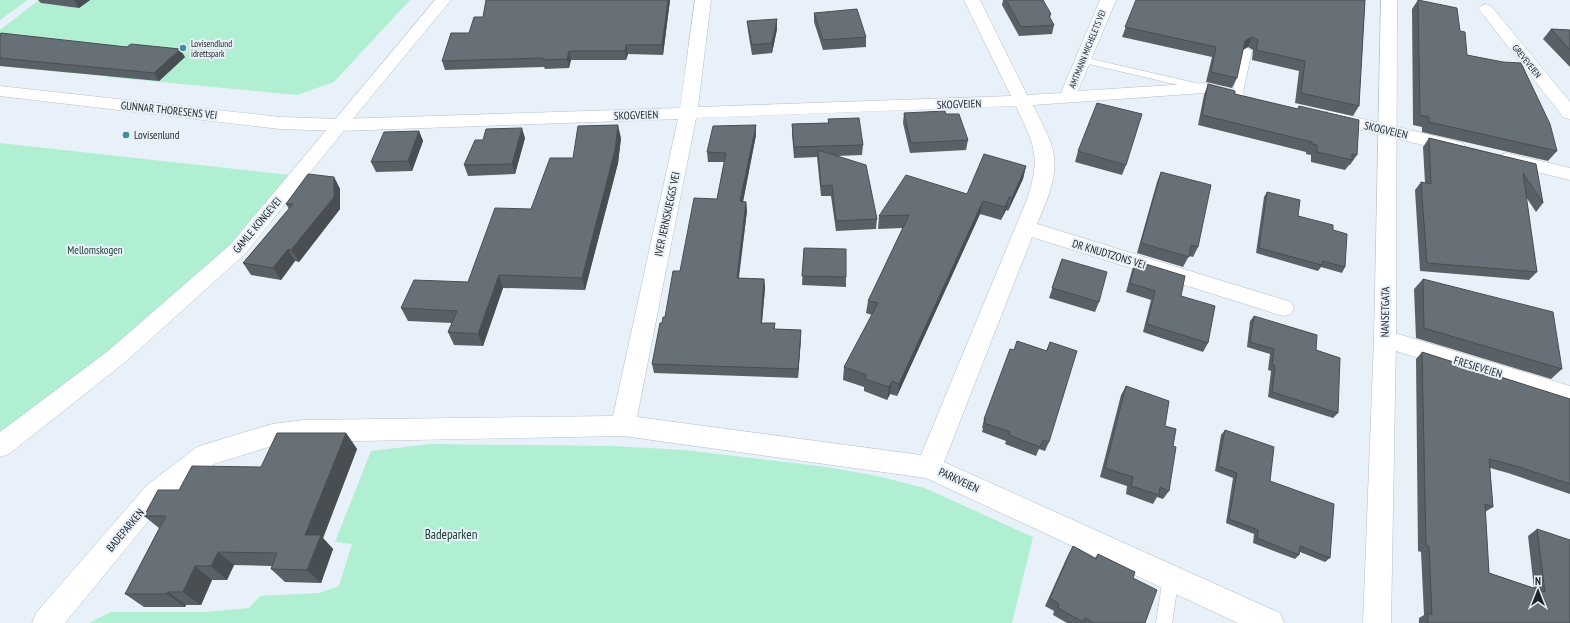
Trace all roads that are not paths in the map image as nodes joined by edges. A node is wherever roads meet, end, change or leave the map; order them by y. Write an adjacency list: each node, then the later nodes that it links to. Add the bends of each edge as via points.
1 (443, 0): 17 (street, GAMLE KONGEVEI)
2 (703, 0): 14 (street, IVER JERNSKJEGGS VEI)
3 (972, 0): 13 (street)
4 (1108, 0): 8 (street, AMTMANN MICHELETS VEI)
5 (1389, 0): 18 (street, NANSETGATA)
6 (1486, 9): 16 (street, GREVEVEIEN)
7 (1247, 51): 12 (lane)
8 (1083, 60): 9 (lane); 11 (street, AMTMANN MICHELETS VEI)
9 (1204, 88): 11 (street, SKOGVEIEN); 12 (street, SKOGVEIEN)
10 (0, 91): 17 (street, GUNNAR THORESENS VEI, via 280,123)
11 (1067, 98): 13 (street, SKOGVEIEN)
12 (1244, 98)
13 (1024, 102): 14 (street, SKOGVEIEN); 20 (street, via 1043,148 1045,161 1044,176)
14 (688, 113): 17 (street, SKOGVEIEN); 24 (street, IVER JERNSKJEGGS VEI)
15 (1312, 113): 18 (street, SKOGVEIEN)
16 (1570, 114)
17 (339, 125): 25 (street, GAMLE KONGEVEI, via 238,249 116,357)
18 (1387, 131): 19 (street, SKOGVEIEN); 22 (street, NANSETGATA)
19 (1570, 174)
20 (1026, 228): 21 (street, DR KNUDTZONS VEI); 26 (street)
21 (1283, 308)
22 (1385, 339): 23 (street, FRESJEVEIEN); 31 (street, NANSETGATA)
23 (1570, 396)
24 (623, 426): 26 (street, PARKVEIEN); 28 (street, BADEPARKEN, via 304,431 272,435 206,455 156,493)
25 (0, 446)
26 (929, 466): 27 (street, PARKVEIEN)
27 (1170, 577): 29 (lane); 30 (street, PARKVEIEN)
28 (46, 623)
29 (1164, 623)
30 (1270, 623)
31 (1377, 623)

